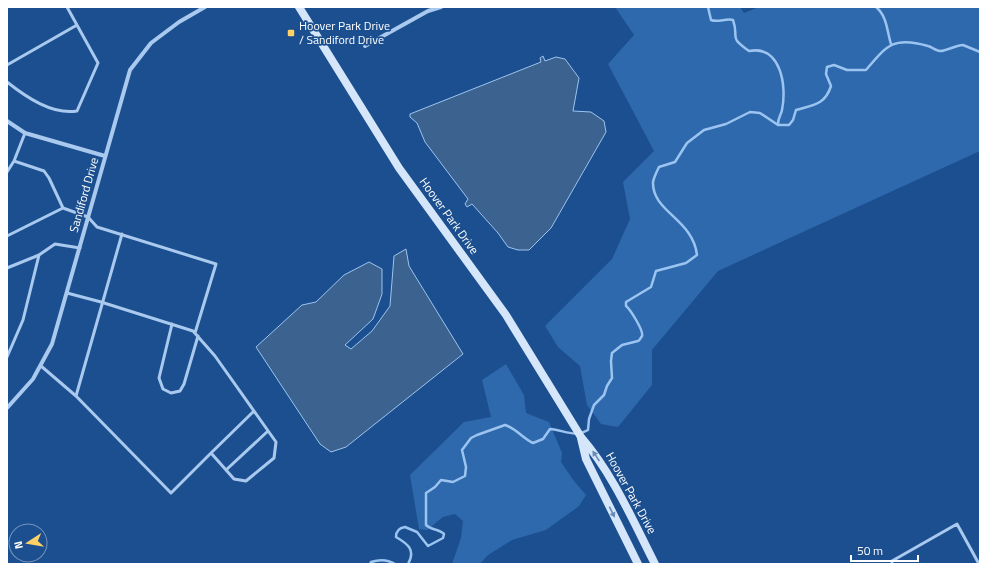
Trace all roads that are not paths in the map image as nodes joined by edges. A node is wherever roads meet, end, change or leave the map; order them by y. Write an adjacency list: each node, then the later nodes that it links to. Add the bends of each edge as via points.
1 (67, 7): 5 (lane)
2 (205, 7): 11 (street, Sandiford Drive, via 151,43 130,70)
3 (299, 7): 32 (street, Hoover Park Drive, via 399,168 506,315)
4 (441, 7): 6 (street, via 428,11)
5 (77, 25): 7 (lane); 8 (lane, via 98,63 77,111 65,113 27,97)
6 (365, 46)
7 (7, 65)
8 (7, 82)
9 (7, 121): 10 (street)
10 (25, 133): 11 (street); 12 (lane)
11 (106, 156): 15 (street, Sandiford Drive)
12 (14, 161): 13 (lane); 14 (lane, via 44,171)
13 (7, 172)
14 (63, 208): 15 (lane); 17 (lane)
15 (88, 217): 16 (lane, via 97,227); 18 (street, Sandiford Drive)
16 (122, 234): 22 (lane); 24 (lane, via 216,264)
17 (7, 236)
18 (80, 248): 19 (lane, via 55,244); 21 (street, Sandiford Drive)
19 (39, 255): 20 (lane); 26 (lane, via 23,320)
20 (7, 268)
21 (67, 293): 22 (lane); 27 (street, Sandiford Drive, via 52,344)
22 (101, 302): 23 (lane); 28 (lane)
23 (172, 324): 24 (lane); 25 (lane, via 160,378 163,389 171,394 180,391 184,384)
24 (195, 333): 25 (lane)
25 (198, 336): 30 (lane)
26 (7, 357)
27 (41, 366): 28 (lane); 29 (street, Sandiford Drive)
28 (76, 396): 33 (lane, via 171,493)
29 (7, 408)
30 (254, 411): 31 (lane); 33 (lane)
31 (268, 431): 34 (lane); 34 (lane, via 276,442 274,458 246,481 234,478)
32 (581, 437): 35 (street, Hoover Park Drive, one-way to 35, via 586,459); 36 (street, Hoover Park Drive, one-way to 32, via 616,488 595,453)
33 (211, 453): 34 (lane)
34 (226, 470)
35 (638, 564)
36 (655, 564)
37 (892, 564): 38 (lane, via 892,560 957,524)
38 (979, 564)

